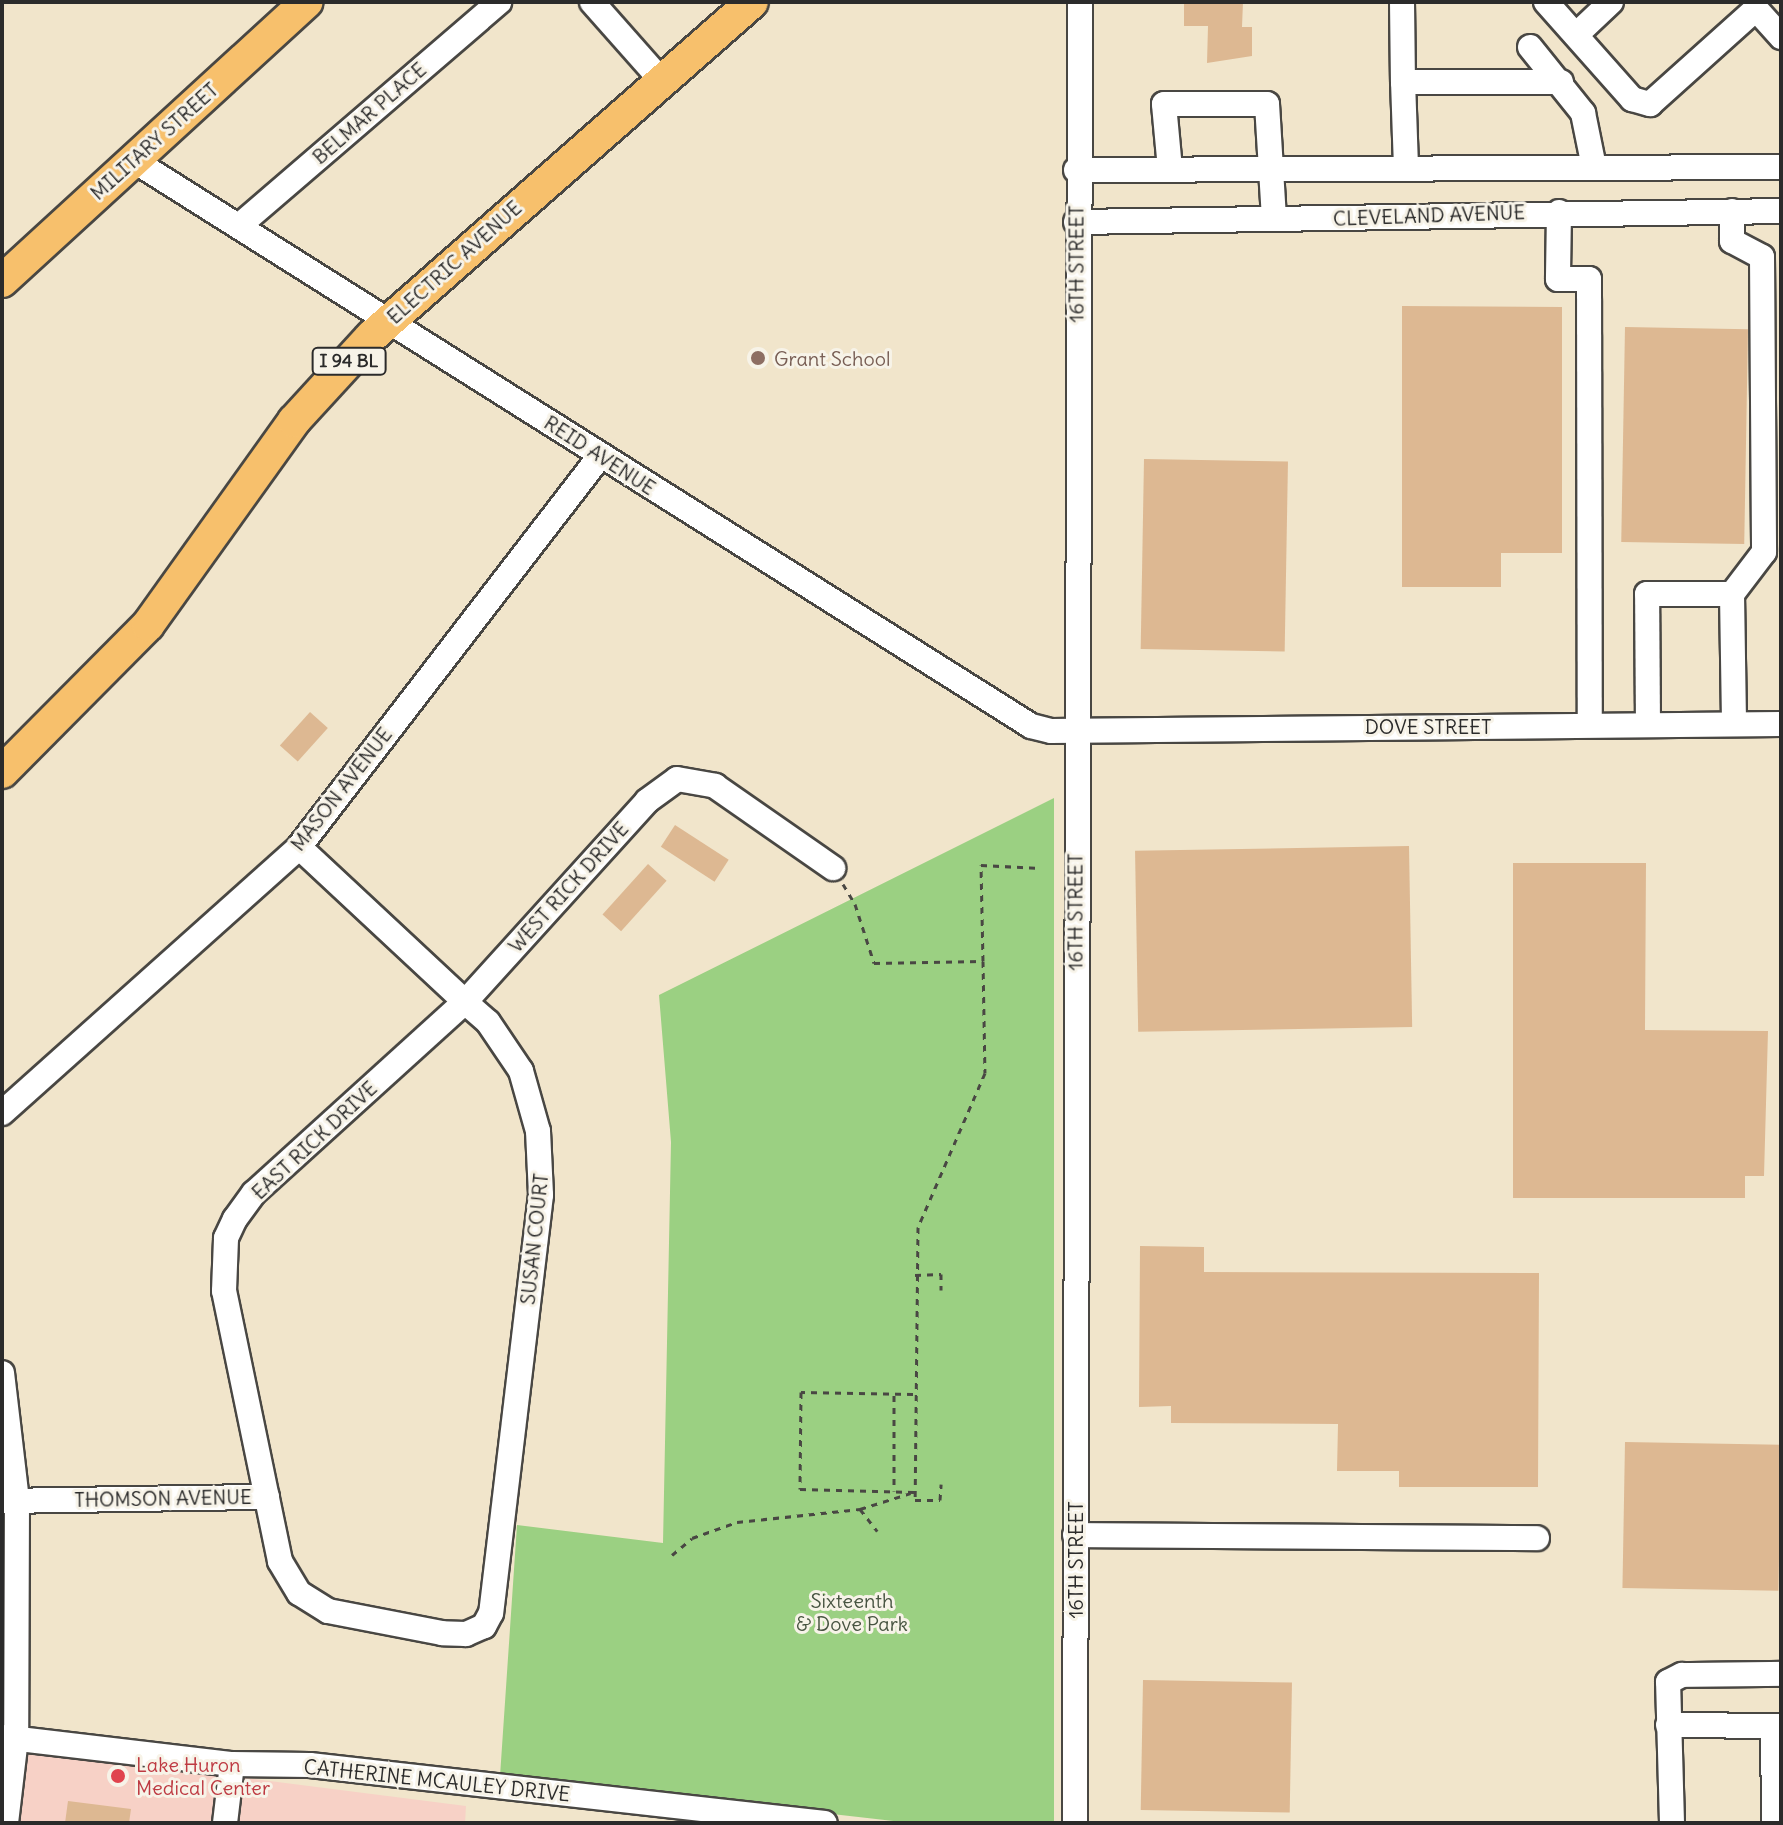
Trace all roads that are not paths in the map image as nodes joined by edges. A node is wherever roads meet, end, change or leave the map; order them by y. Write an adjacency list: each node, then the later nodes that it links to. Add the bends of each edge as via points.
1 (306, 2): 16 (main road, MILITARY STREET)
2 (499, 2): 28 (street, BELMAR PLACE)
3 (592, 2): 13 (street)
4 (752, 2): 13 (main road, ELECTRIC AVENUE / I 94 BL)
5 (1080, 2): 22 (street, 16TH STREET)
6 (1402, 2): 14 (street)
7 (1546, 2): 10 (street)
8 (1611, 2): 10 (street)
9 (1752, 6): 10 (street, via 1650,104 1632,99); 11 (street)
10 (1576, 35)
11 (1781, 37)
12 (1530, 47): 15 (street)
13 (661, 80): 30 (main road, ELECTRIC AVENUE / I 94 BL)
14 (1403, 82): 15 (street); 17 (street)
15 (1561, 82): 18 (street, via 1590,128)
16 (133, 160): 28 (street, REID AVENUE); 29 (main road, MILITARY STREET)
17 (1406, 167): 18 (street); 21 (street)
18 (1594, 167): 19 (street)
19 (1781, 167)
20 (1170, 169): 21 (street); 21 (street, via 1164,104 1267,104); 22 (street)
21 (1273, 169): 26 (street)
22 (1076, 170): 27 (street, 16TH STREET)
23 (1732, 211): 24 (street, CLEVELAND AVENUE); 25 (street, CLEVELAND AVENUE); 32 (street, via 1732,241 1762,257 1764,552)
24 (1781, 211)
25 (1559, 212): 26 (street, CLEVELAND AVENUE); 35 (street, via 1558,279 1589,279)
26 (1274, 219): 27 (street, CLEVELAND AVENUE)
27 (1076, 222): 37 (street, 16TH STREET)
28 (240, 225): 30 (street, REID AVENUE)
29 (2, 281)
30 (389, 320): 31 (street, REID AVENUE); 38 (main road, ELECTRIC AVENUE / I 94 BL, via 294,421 148,625)
31 (600, 456): 37 (street, REID AVENUE, via 1031,726 1051,731); 39 (street, MASON AVENUE)
32 (1732, 594): 33 (street); 36 (street, via 1647,594)
33 (1734, 724): 34 (street, DOVE STREET); 36 (street, DOVE STREET)
34 (1781, 724)
35 (1590, 725): 36 (street, DOVE STREET); 37 (street, DOVE STREET)
36 (1648, 725)
37 (1075, 727): 46 (street, 16TH STREET)
38 (2, 772)
39 (299, 847): 41 (street, SUSAN COURT); 42 (street, MASON AVENUE)
40 (833, 868): 41 (street, WEST RICK DRIVE, via 715,786 677,779 647,801)
41 (465, 1002): 44 (street, EAST RICK DRIVE, via 254,1193 226,1238 224,1291); 48 (street, SUSAN COURT, via 508,1046 521,1071 542,1162 496,1583)
42 (2, 1113)
43 (2, 1373): 45 (street)
44 (267, 1497): 45 (street, THOMSON AVENUE); 48 (street, THOMSON AVENUE, via 280,1561 311,1602 362,1621 428,1631 466,1634)
45 (10, 1501): 52 (street)
46 (1075, 1535): 47 (street); 57 (street, 16TH STREET)
47 (1537, 1538)
48 (484, 1626)
49 (1781, 1674): 50 (street, via 1672,1677)
50 (1668, 1725): 51 (street); 58 (street)
51 (1777, 1726): 59 (street)
52 (9, 1738): 53 (street, CATHERINE MCAULEY DRIVE); 54 (street)
53 (232, 1764): 55 (street); 56 (street, CATHERINE MCAULEY DRIVE, via 310,1765)
54 (6, 1823)
55 (225, 1823)
56 (825, 1823)
57 (1075, 1823)
58 (1672, 1823)
59 (1774, 1823)

